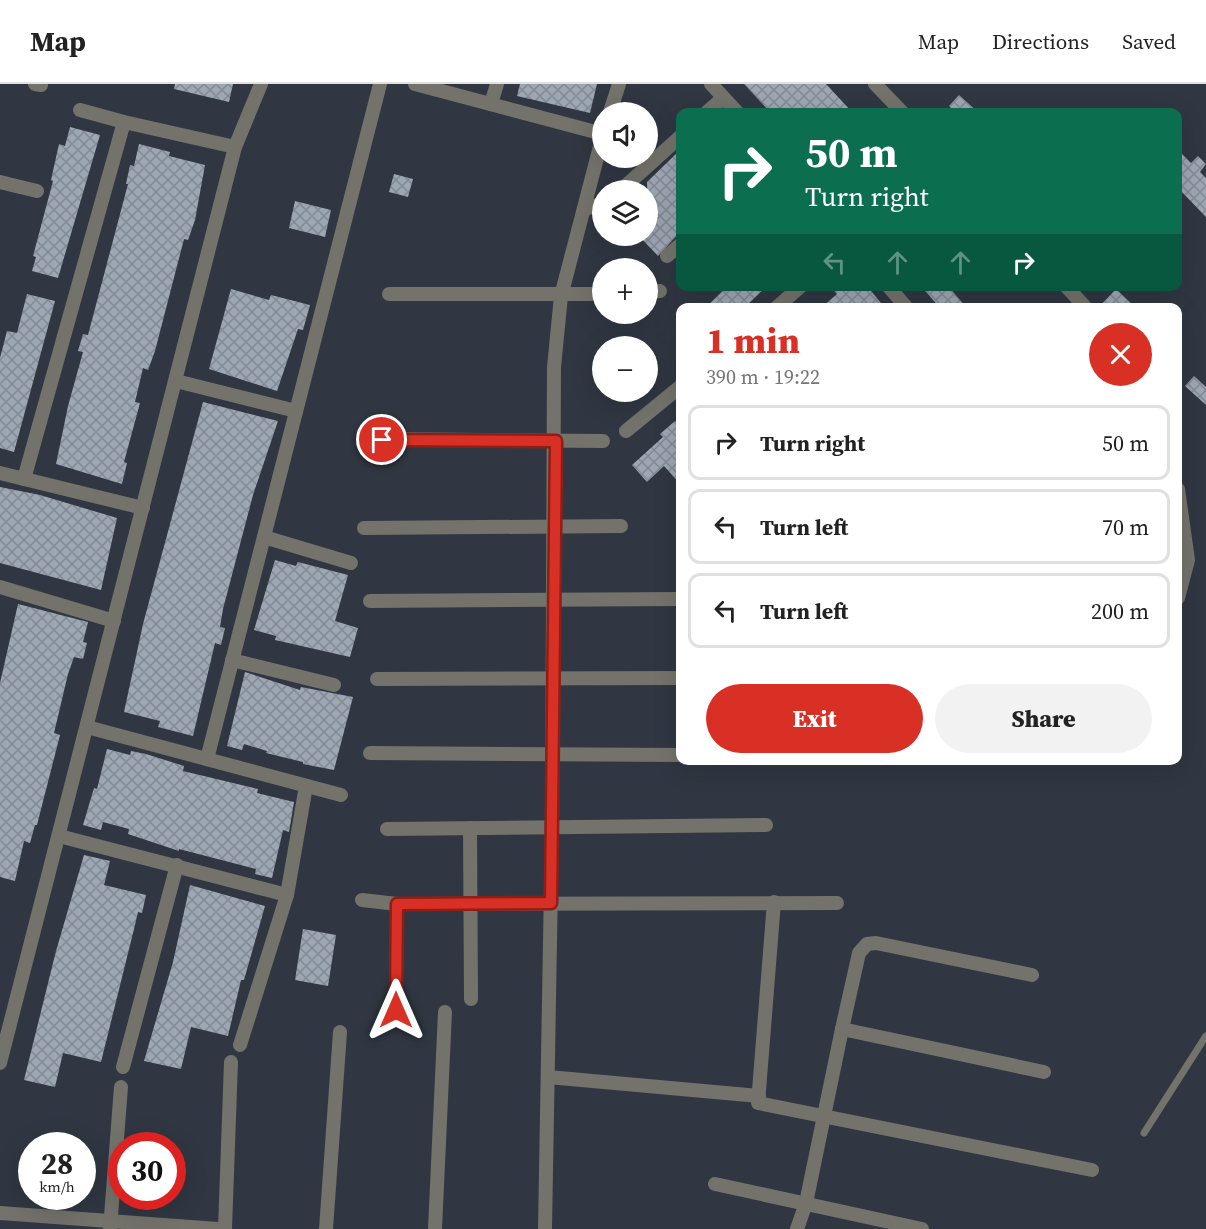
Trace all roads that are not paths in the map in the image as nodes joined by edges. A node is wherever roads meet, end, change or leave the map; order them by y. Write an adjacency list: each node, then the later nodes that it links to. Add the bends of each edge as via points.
1 (261, 84): 18 (street)
2 (380, 84): 38 (street)
3 (415, 84): 10 (street)
4 (497, 84): 10 (street)
5 (619, 84): 9 (street)
6 (711, 84): 8 (street)
7 (876, 84): 13 (street)
8 (723, 98): 11 (street); 12 (street)
9 (613, 102)
10 (491, 104): 16 (street)
11 (712, 108)
12 (733, 108)
13 (898, 108)
14 (80, 110): 15 (street)
15 (124, 122): 18 (street); 44 (street)
16 (592, 131)
17 (676, 140): 20 (street)
18 (235, 147): 36 (street)
19 (595, 168): 24 (street)
20 (632, 180)
21 (0, 182): 22 (street)
22 (37, 191)
23 (592, 207): 24 (street)
24 (585, 209): 32 (street)
25 (676, 248): 26 (street)
26 (667, 256)
27 (795, 291): 33 (street)
28 (892, 291): 34 (street)
29 (1071, 291): 35 (street)
30 (388, 294): 32 (street)
31 (592, 295): 32 (street)
32 (561, 296): 41 (street, via 554,367)
33 (782, 303)
34 (903, 303)
35 (1081, 303)
36 (176, 381): 38 (street); 45 (street)
37 (676, 390): 39 (street)
38 (296, 411): 50 (street)
39 (626, 431)
40 (382, 440): 41 (street)
41 (556, 441): 42 (street); 47 (street)
42 (603, 441)
43 (0, 473): 44 (street)
44 (24, 479): 45 (street)
45 (143, 508): 57 (street)
46 (1182, 517): 52 (street, via 1188,560)
47 (554, 524): 48 (street); 49 (street); 56 (street)
48 (621, 526)
49 (364, 528)
50 (264, 537): 51 (street); 58 (street)
51 (351, 563)
52 (1182, 583)
53 (0, 589): 57 (street)
54 (676, 599): 56 (street)
55 (370, 601): 56 (street)
56 (553, 601): 61 (street)
57 (114, 621): 63 (street)
58 (232, 660): 62 (street); 67 (street)
59 (676, 678): 61 (street)
60 (377, 679): 61 (street)
61 (552, 679): 65 (street)
62 (334, 685)
63 (87, 727): 67 (street); 74 (street)
64 (370, 753): 65 (street)
65 (552, 754): 66 (street); 71 (street)
66 (676, 754)
67 (207, 759): 68 (street)
68 (306, 786): 69 (street); 76 (street)
69 (341, 795)
70 (766, 825): 71 (street)
71 (552, 827): 72 (street); 80 (street)
72 (470, 828): 73 (street); 79 (street)
73 (387, 829)
74 (59, 836): 75 (street); 92 (street)
75 (177, 865): 76 (street); 93 (street)
76 (287, 895): 90 (street)
77 (362, 900): 82 (street)
78 (774, 902): 80 (street); 81 (street); 97 (street)
79 (471, 903): 80 (street); 82 (street); 84 (street)
80 (551, 903): 95 (street)
81 (837, 903)
82 (397, 904): 85 (street)
83 (1032, 975): 87 (street, via 867,944 859,953)
84 (471, 999)
85 (396, 1010)
86 (445, 1012): 108 (street)
87 (842, 1029): 94 (street); 98 (street)
88 (340, 1032): 107 (street)
89 (1206, 1036): 99 (lane)
90 (240, 1045)
91 (231, 1062): 106 (street)
92 (0, 1064)
93 (123, 1068)
94 (1044, 1072)
95 (548, 1077): 97 (street); 109 (street)
96 (121, 1087): 104 (street)
97 (759, 1096): 98 (street, via 758,1103)
98 (825, 1116): 100 (street); 102 (street)
99 (1144, 1133)
100 (1092, 1170)
101 (714, 1184): 102 (street)
102 (806, 1203): 110 (street); 111 (street)
103 (0, 1213): 104 (street)
104 (111, 1224): 105 (street)
105 (218, 1229)
106 (225, 1229)
107 (326, 1229)
108 (435, 1229)
109 (546, 1229)
110 (797, 1229)
111 (922, 1229)

